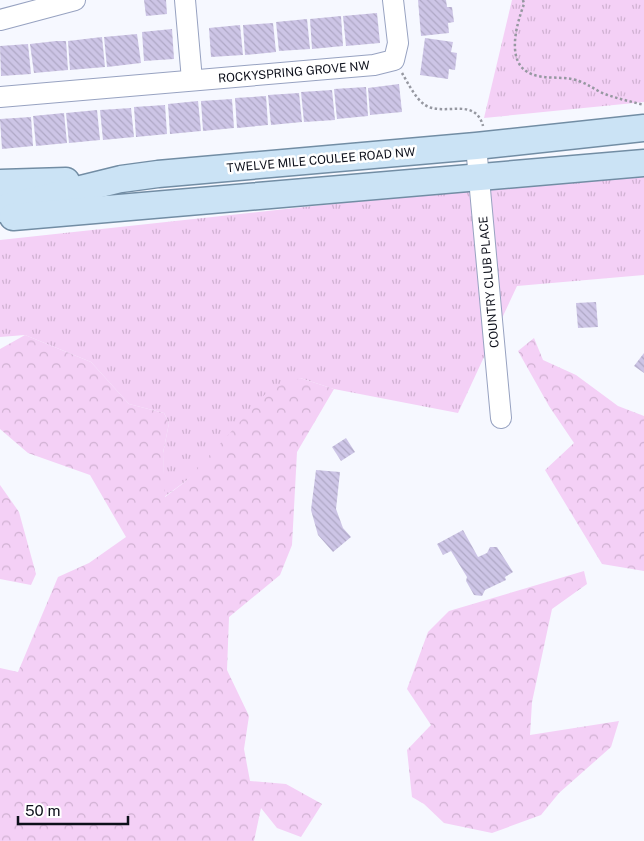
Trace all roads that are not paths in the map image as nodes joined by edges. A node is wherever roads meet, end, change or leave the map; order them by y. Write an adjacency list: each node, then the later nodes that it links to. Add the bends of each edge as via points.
1 (75, 0): 4 (street)
2 (185, 0): 5 (street)
3 (393, 0): 5 (street, ROCKYSPRING GROVE NW, via 398,43 394,60 374,65)
4 (0, 20)
5 (192, 80): 6 (street, ROCKYSPRING GROVE NW)
6 (0, 97)
7 (644, 128): 8 (main road, TWELVE MILE COULEE ROAD NW)
8 (482, 145): 10 (street, COUNTRY CLUB PLACE); 11 (main road, TWELVE MILE COULEE ROAD NW)
9 (644, 163): 10 (main road)
10 (479, 178): 14 (main road); 15 (street, COUNTRY CLUB PLACE)
11 (121, 179): 12 (main road); 13 (main road, TWELVE MILE COULEE ROAD NW)
12 (0, 183)
13 (0, 208)
14 (0, 218)
15 (501, 418)

